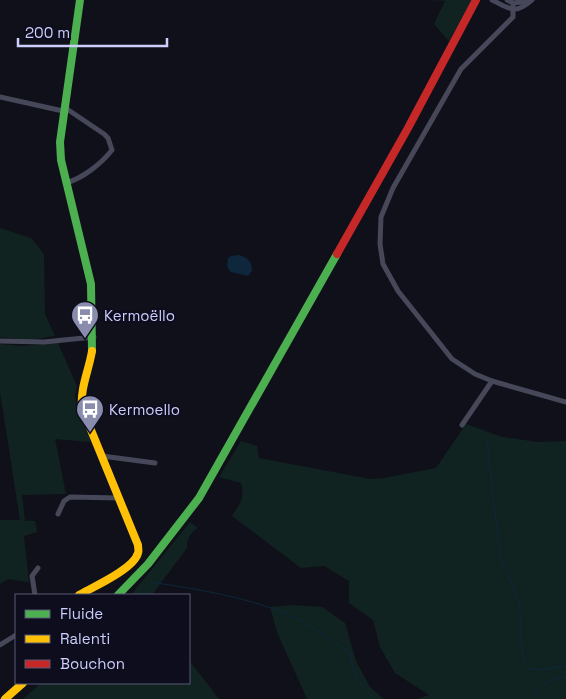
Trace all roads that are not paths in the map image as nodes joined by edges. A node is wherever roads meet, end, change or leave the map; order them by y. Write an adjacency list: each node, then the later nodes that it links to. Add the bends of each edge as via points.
1 (80, 0): 10 (main road)
2 (476, 0): 24 (main road, via 408,128 199,498 148,564)
3 (492, 0): 7 (street)
4 (507, 0): 6 (street)
5 (531, 0): 6 (street, via 526,6)
6 (514, 6): 7 (street); 8 (street, via 513,17)
7 (507, 9): 8 (street)
8 (506, 24): 14 (street, via 460,68 393,188 379,230 383,264 398,291 452,359 475,374)
9 (0, 97): 10 (street)
10 (64, 109): 11 (main road, via 60,142); 11 (street, via 104,134 112,150 94,168)
11 (66, 183): 12 (main road, via 91,284)
12 (94, 337): 13 (street); 17 (main road, via 81,398)
13 (0, 341)
14 (492, 380): 15 (street); 16 (street)
15 (566, 402)
16 (462, 425)
17 (102, 456): 18 (street); 19 (main road)
18 (155, 463)
19 (118, 498): 20 (street, via 70,497 64,501); 23 (main road, via 138,545 138,554 118,573)
20 (58, 514)
21 (38, 568): 22 (street, via 32,576)
22 (35, 594)
23 (81, 594)
24 (119, 594)
25 (15, 636): 26 (street)
26 (0, 645)
27 (22, 684): 28 (main road)
28 (5, 699)

